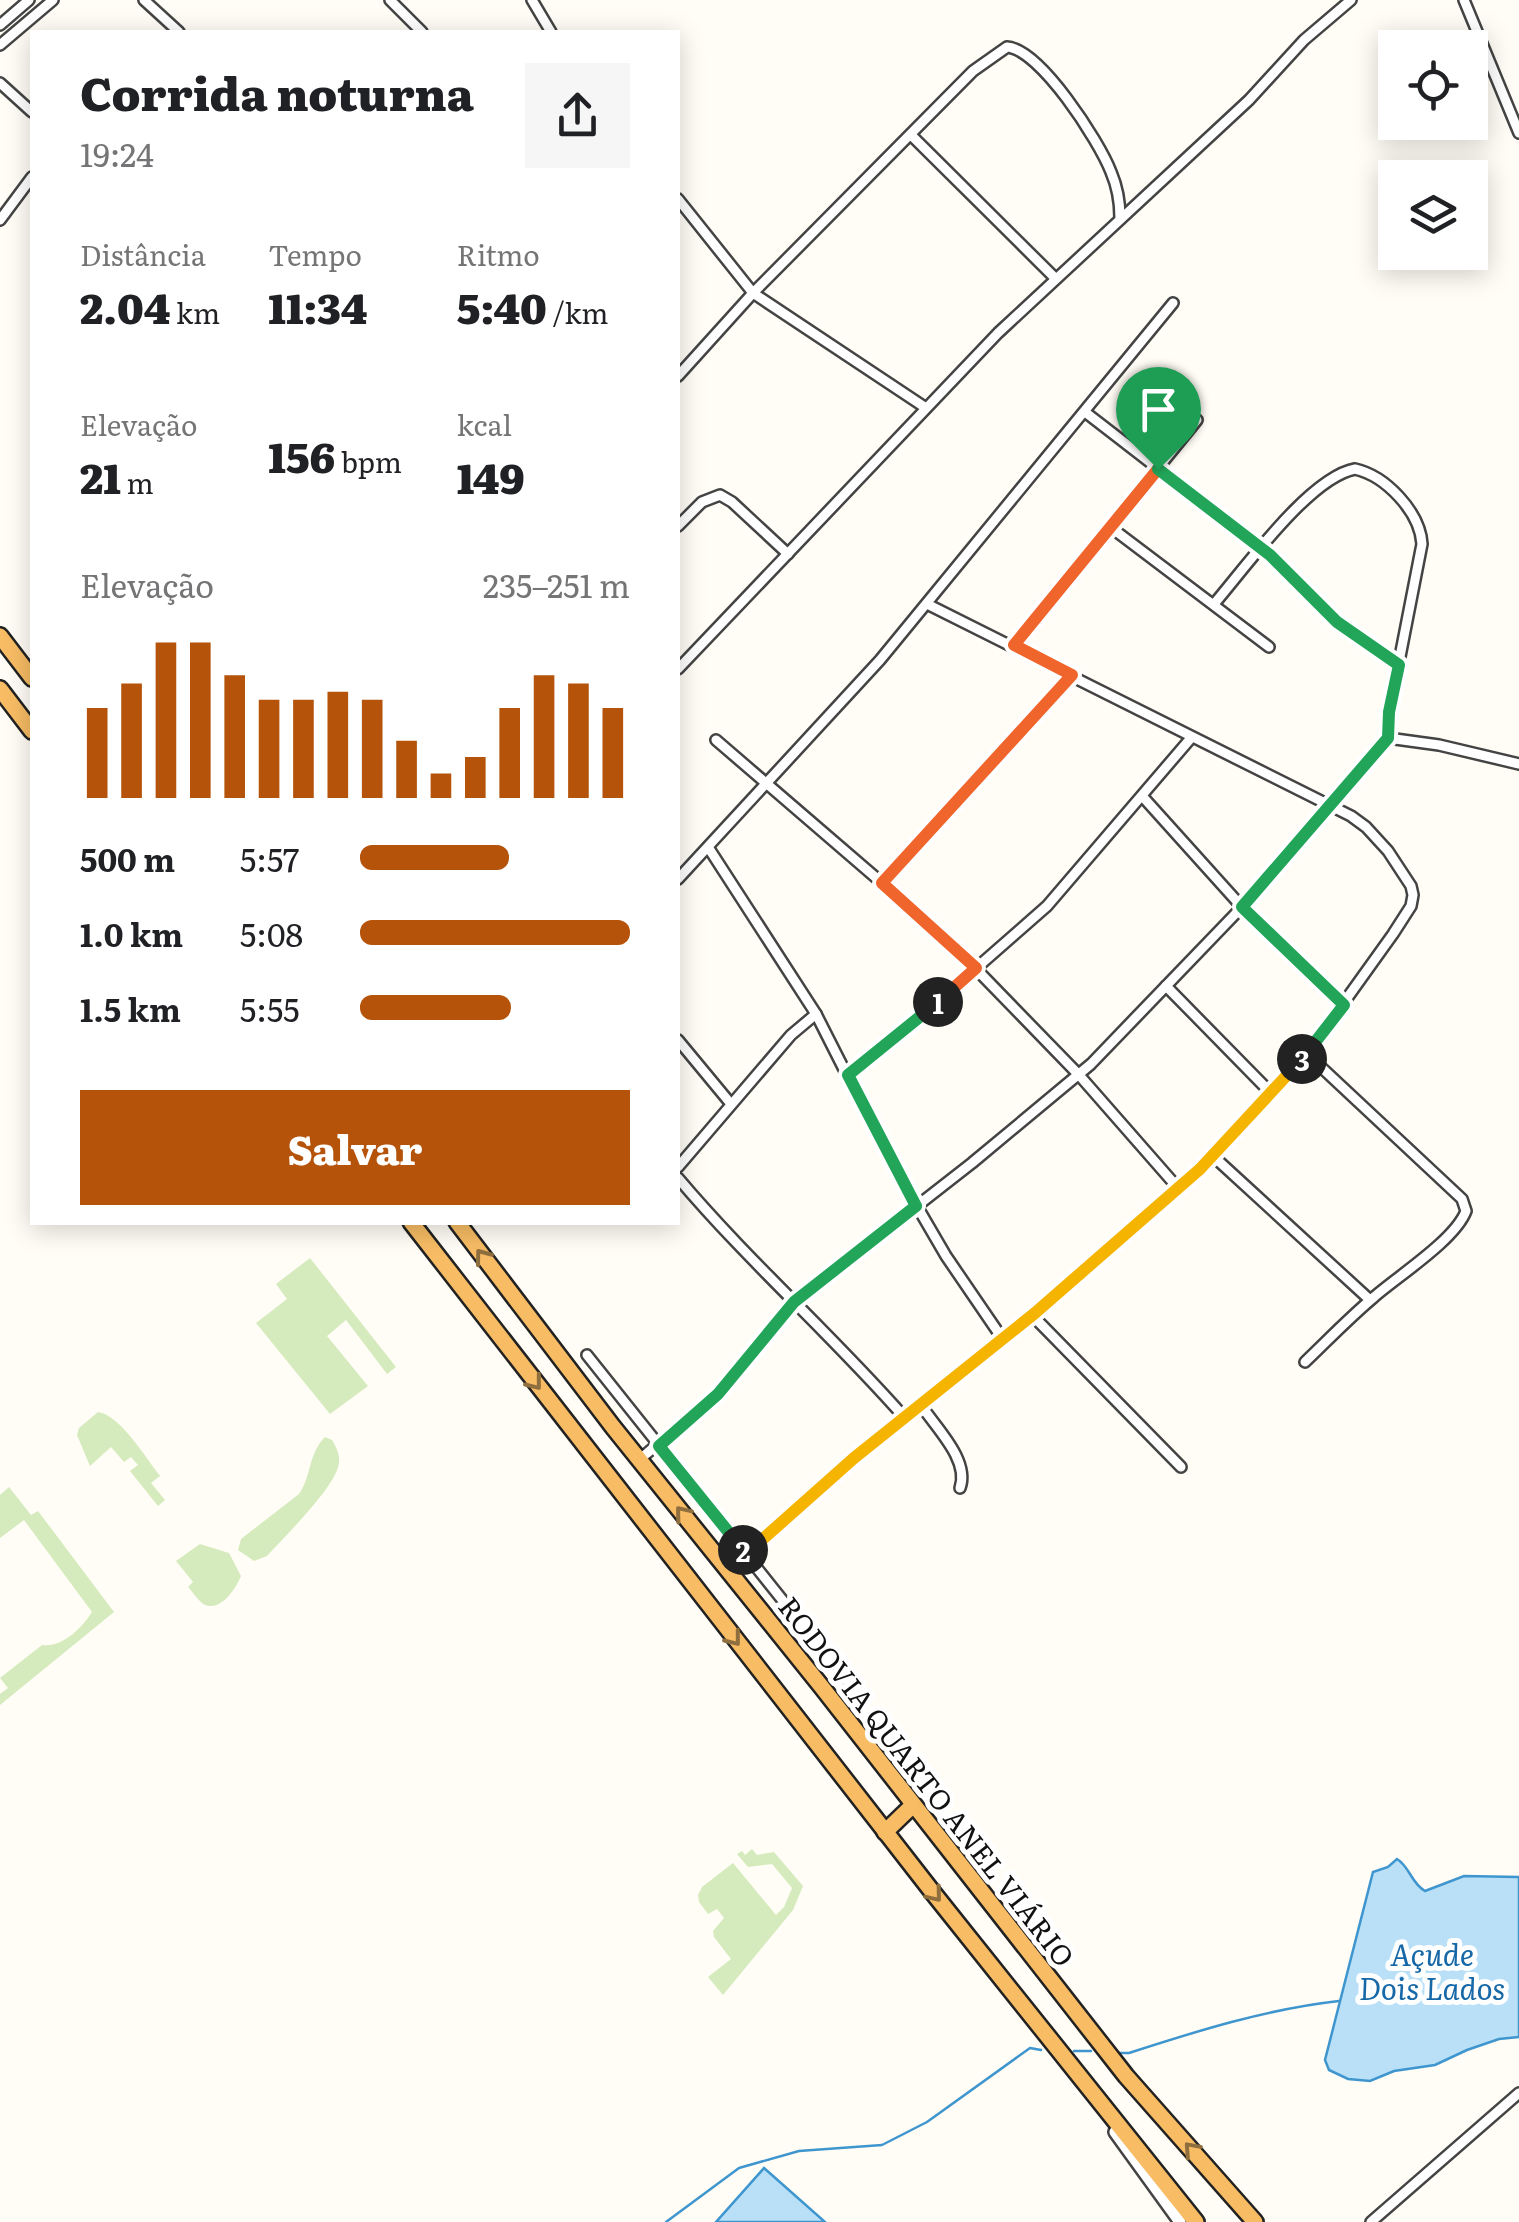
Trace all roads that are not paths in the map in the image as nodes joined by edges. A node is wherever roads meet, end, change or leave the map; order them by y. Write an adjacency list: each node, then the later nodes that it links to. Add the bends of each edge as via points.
1 (29, 0): 8 (street)
2 (52, 0): 12 (street)
3 (144, 0): 9 (street)
4 (390, 0): 10 (street)
5 (532, 0): 11 (street)
6 (1352, 0): 19 (street)
7 (1464, 0): 15 (street)
8 (0, 26)
9 (177, 30)
10 (420, 30)
11 (550, 30)
12 (0, 45)
13 (0, 83): 14 (street)
14 (30, 110)
15 (1519, 133)
16 (911, 135): 19 (street, via 973,71 1000,50 1015,48 1039,66 1096,143 1113,175); 21 (street); 22 (street)
17 (30, 180): 20 (street)
18 (680, 201): 22 (street)
19 (1120, 218): 21 (street)
20 (0, 220)
21 (1055, 278): 25 (street)
22 (754, 293): 24 (street); 25 (street)
23 (1173, 303): 26 (street)
24 (680, 374)
25 (926, 408): 32 (street)
26 (1085, 412): 28 (street); 33 (street)
27 (1198, 420): 28 (street)
28 (1158, 469): 30 (street); 31 (street)
29 (680, 524): 32 (street, via 720,495)
30 (1110, 526): 34 (street); 36 (street)
31 (1262, 548): 34 (street); 38 (street, via 1337,622); 38 (street, via 1336,474 1355,469 1387,484 1421,532)
32 (788, 554): 39 (street)
33 (927, 604): 36 (street); 48 (street)
34 (1214, 604): 37 (street)
35 (0, 636): 40 (highway)
36 (1014, 645): 41 (street)
37 (1270, 646)
38 (1399, 665): 45 (street)
39 (680, 666)
40 (30, 675)
41 (1072, 675): 44 (street); 53 (street)
42 (0, 690): 43 (highway)
43 (30, 728)
44 (1191, 738): 49 (street); 50 (street)
45 (1388, 738): 47 (street); 50 (street)
46 (716, 740): 48 (street)
47 (1519, 764)
48 (768, 784): 51 (street); 53 (street)
49 (1143, 797): 54 (street); 55 (street, via 1047,906)
50 (1329, 804): 54 (street); 57 (street, via 1366,827 1414,896)
51 (708, 848): 52 (street); 58 (street)
52 (680, 878)
53 (882, 883): 55 (street)
54 (1242, 907): 56 (street); 57 (street)
55 (976, 968): 61 (street); 62 (street)
56 (1166, 986): 62 (street); 63 (street)
57 (1344, 1005): 60 (street)
58 (816, 1014): 61 (street); 64 (street)
59 (680, 1042): 64 (street)
60 (1306, 1054): 63 (street); 72 (street, via 1466,1204 1455,1227)
61 (848, 1075): 69 (street)
62 (1078, 1075): 68 (street); 69 (street)
63 (1270, 1092): 65 (street)
64 (730, 1104): 66 (street)
65 (1213, 1156): 68 (street); 72 (street)
66 (680, 1165)
67 (680, 1180): 73 (street)
68 (1178, 1188): 74 (street)
69 (916, 1206): 73 (street); 75 (street)
70 (413, 1225): 82 (highway, one-way to 82)
71 (459, 1225): 80 (highway, RODOVIA QUARTO ANEL VIÁRIO, one-way to 71)
72 (1370, 1300): 77 (street)
73 (794, 1302): 79 (street); 81 (street, via 718,1394)
74 (1032, 1315): 75 (street); 84 (street)
75 (1002, 1338): 78 (street)
76 (587, 1355): 81 (street)
77 (1305, 1362)
78 (921, 1405): 79 (street); 85 (street, via 960,1464)
79 (904, 1417): 86 (street)
80 (613, 1426): 82 (highway); 83 (highway, RODOVIA QUARTO ANEL VIÁRIO)
81 (659, 1446): 83 (street); 86 (street)
82 (585, 1448): 90 (highway, one-way to 90)
83 (640, 1460): 87 (highway, RODOVIA QUARTO ANEL VIÁRIO, one-way to 83)
84 (1181, 1467)
85 (960, 1488)
86 (746, 1554): 87 (street); 88 (street)
87 (727, 1570): 89 (highway, RODOVIA QUARTO ANEL VIÁRIO)
88 (848, 1681)
89 (912, 1806): 90 (highway); 95 (highway, RODOVIA QUARTO ANEL VIÁRIO, one-way to 89, via 1126,2076)
90 (886, 1832): 91 (highway, one-way to 91)
91 (1050, 2038): 93 (street); 94 (highway)
92 (1519, 2093): 96 (street)
93 (1180, 2222)
94 (1196, 2222)
95 (1256, 2222)
96 (1371, 2222)

